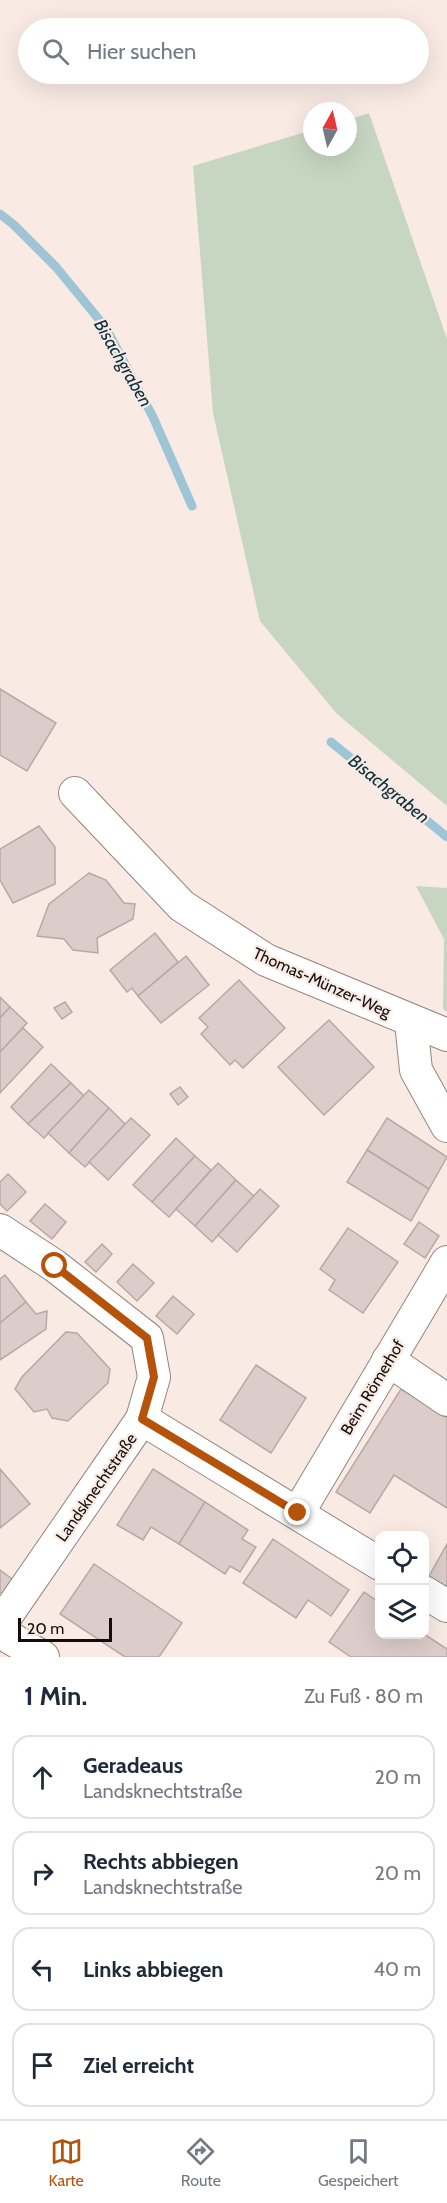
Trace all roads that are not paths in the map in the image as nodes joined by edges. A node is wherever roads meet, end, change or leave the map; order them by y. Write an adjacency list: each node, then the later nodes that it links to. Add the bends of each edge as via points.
1 (75, 793): 2 (street, Thomas-Münzer-Weg, via 182,906 266,960)
2 (411, 1022): 3 (street, Thomas-Münzer-Weg); 4 (street, via 416,1070)
3 (447, 1035)
4 (447, 1126)
5 (0, 1230): 9 (street, Landsknechtstraße, via 55,1266 147,1338 154,1377)
6 (447, 1262): 7 (street, Beim Römerhof)
7 (388, 1360): 8 (street); 10 (street, Beim Römerhof)
8 (447, 1400)
9 (142, 1419): 10 (street); 14 (street, Landsknechtstraße)
10 (298, 1513): 11 (street)
11 (375, 1561)
12 (429, 1595): 13 (street)
13 (447, 1606)
14 (0, 1625)
15 (0, 1632): 16 (street)
16 (43, 1657)

